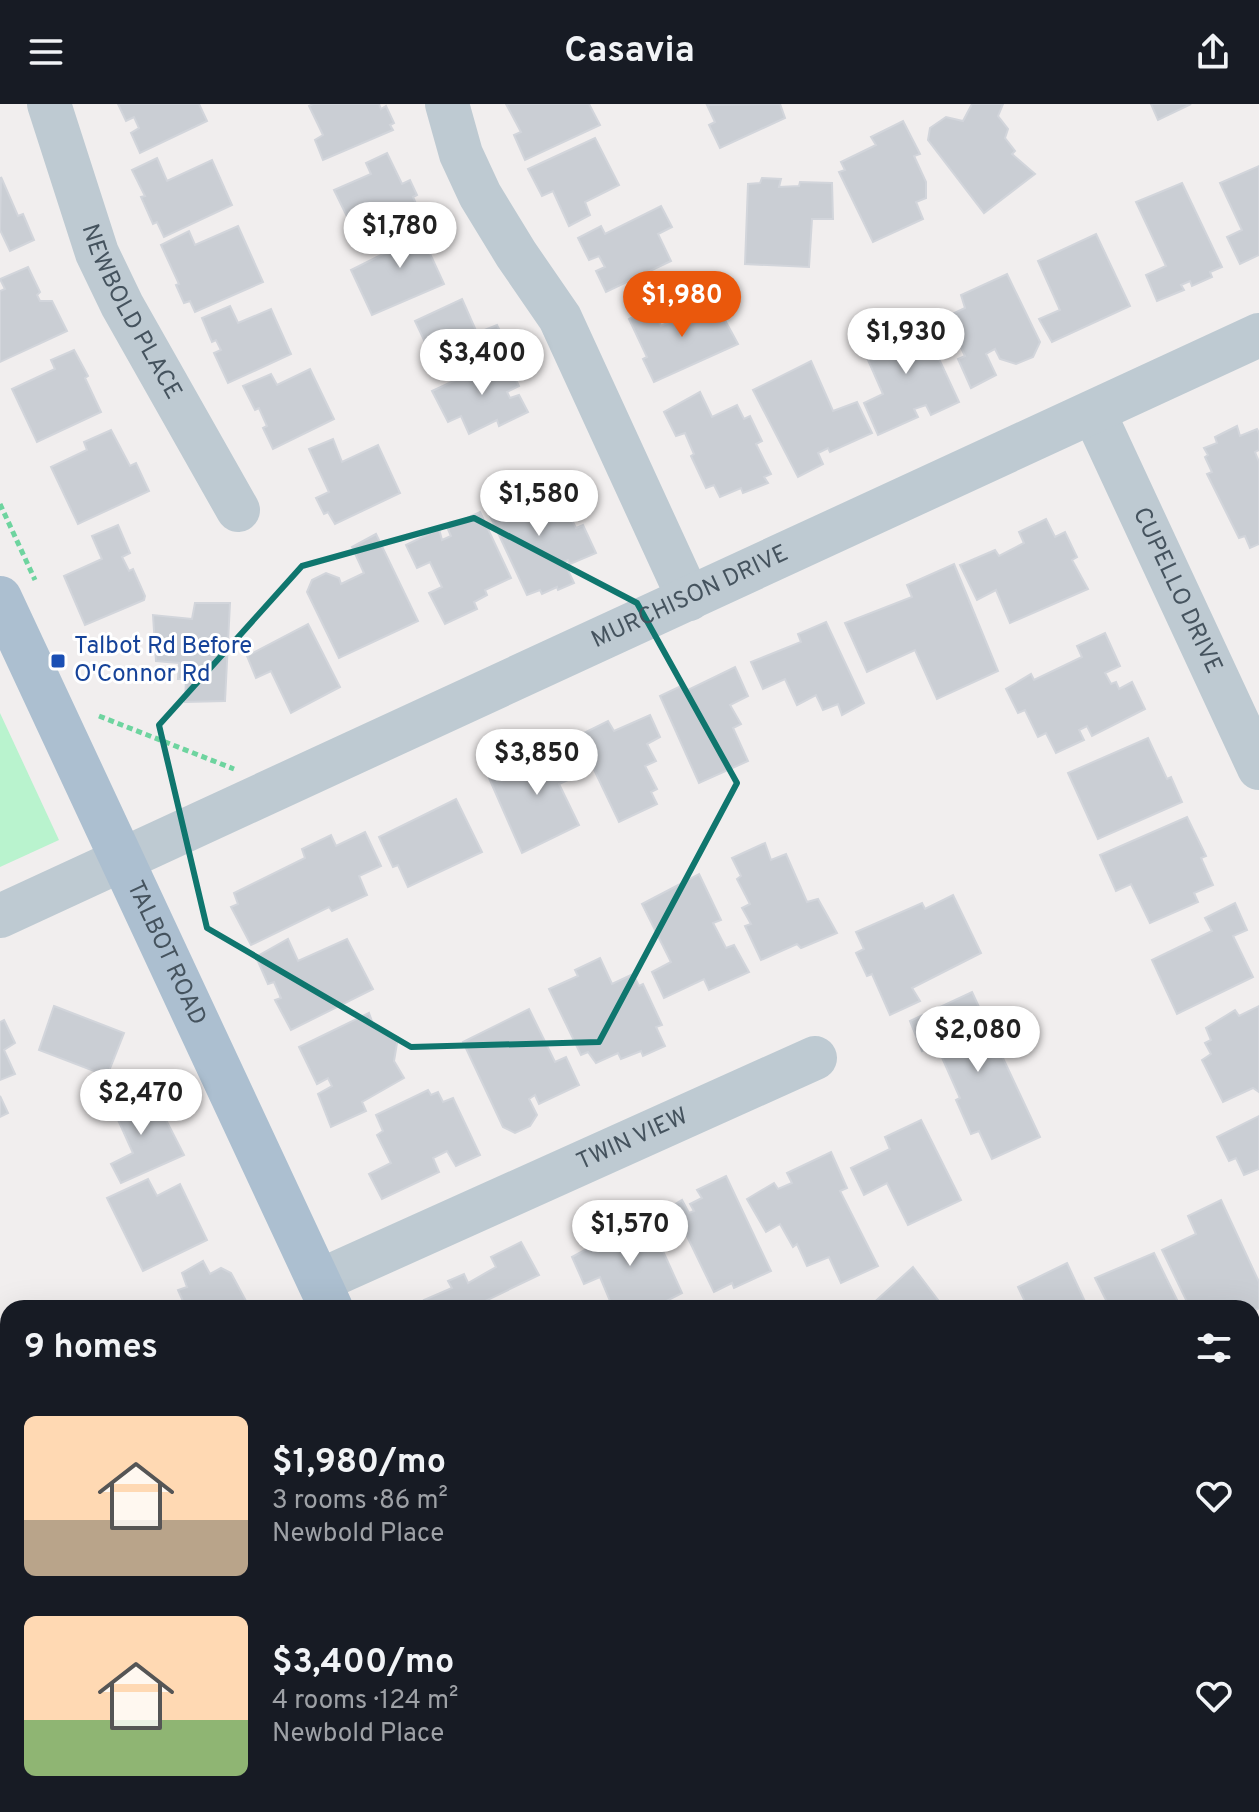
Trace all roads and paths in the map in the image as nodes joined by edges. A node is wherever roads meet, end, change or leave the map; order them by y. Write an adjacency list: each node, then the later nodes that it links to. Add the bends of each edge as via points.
1 (49, 104): 6 (street, NEWBOLD PLACE, via 109,279)
2 (447, 104): 8 (street, via 480,195 560,318)
3 (1259, 335): 4 (street, MURCHISON DRIVE)
4 (1094, 413): 8 (street, MURCHISON DRIVE); 10 (street, CUPELLO DRIVE)
5 (0, 504): 7 (path)
6 (238, 510)
7 (20, 594): 12 (main road, TALBOT ROAD)
8 (689, 599): 12 (street, MURCHISON DRIVE)
9 (93, 704): 11 (path, via 100,718)
10 (1259, 768)
11 (244, 772)
12 (121, 860): 13 (street, MURCHISON DRIVE); 15 (main road, TALBOT ROAD)
13 (0, 916)
14 (815, 1058): 15 (street, TWIN VIEW)
15 (325, 1295)

